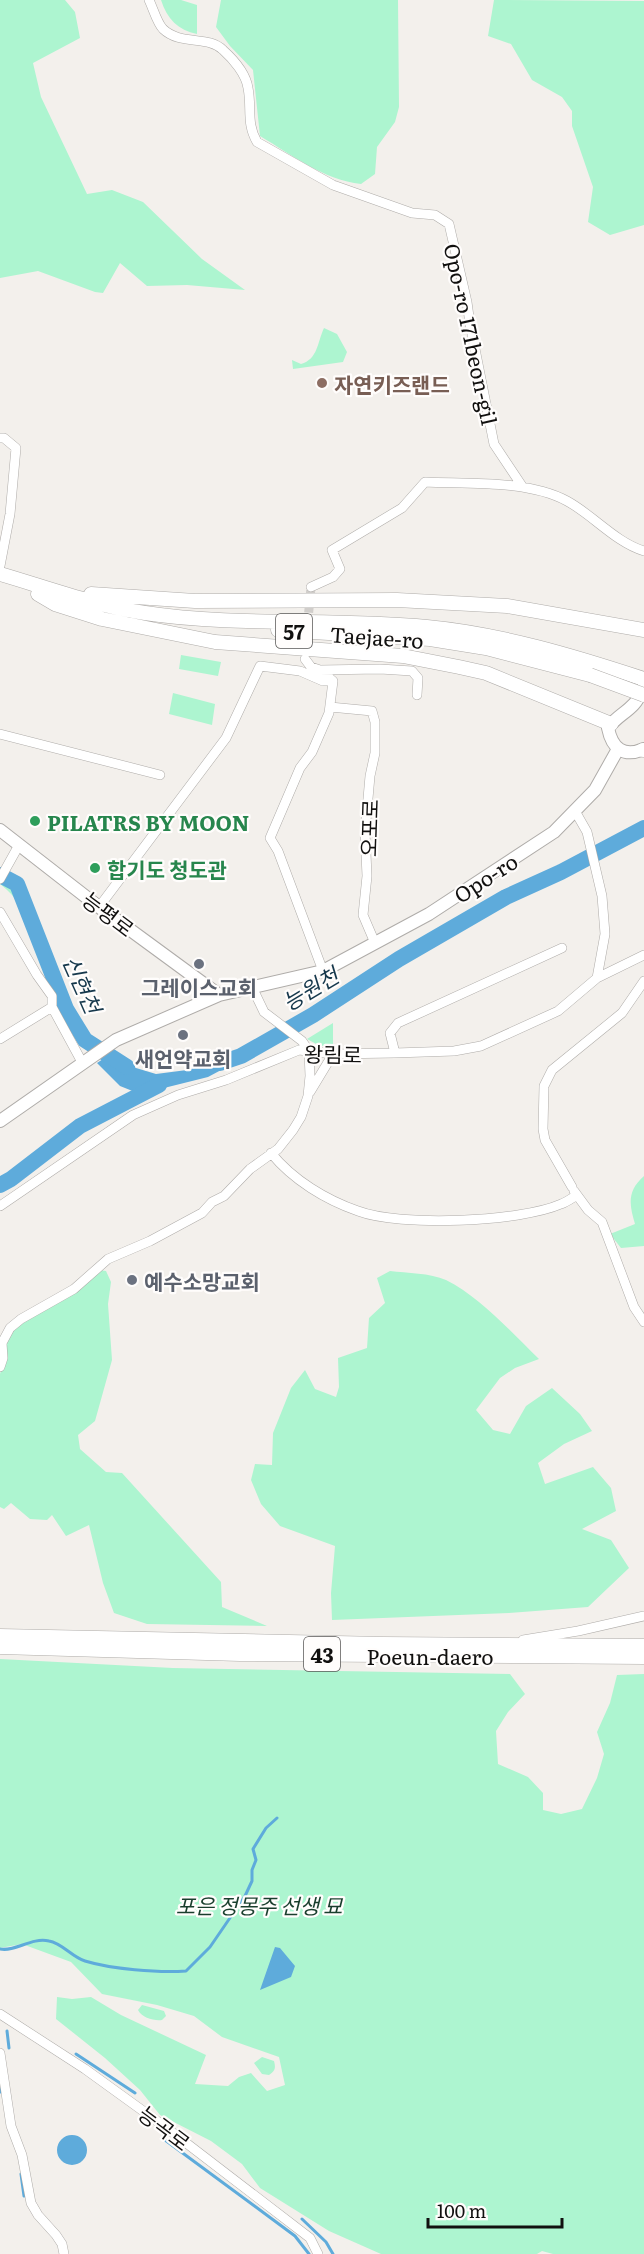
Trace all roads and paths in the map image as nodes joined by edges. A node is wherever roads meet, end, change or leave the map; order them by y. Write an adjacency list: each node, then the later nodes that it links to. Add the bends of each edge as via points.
1 (149, 0): 3 (street, Opo-ro 171beon-gil, via 162,28 180,39 210,42 222,48 245,77 250,131 257,142 333,185 412,213 435,215 449,224 494,444)
2 (0, 438): 5 (street, via 16,448)
3 (522, 486): 4 (street, via 565,500); 8 (street, via 425,482 402,507 332,550 340,569 333,577)
4 (644, 551)
5 (0, 566)
6 (0, 574): 9 (highway, Taejae-ro / 57)
7 (0, 580): 9 (highway, Taejae-ro / 57)
8 (311, 587)
9 (39, 590): 10 (highway, via 195,601 397,600 507,606); 12 (highway, Taejae-ro / 57, via 116,616 148,621 430,639); 20 (highway, via 55,604 102,619 215,642 403,656 459,667)
10 (644, 630)
11 (305, 659): 13 (street, via 311,667)
12 (593, 669): 14 (highway, 57); 18 (highway, Taejae-ro / 57, bridge)
13 (321, 670): 15 (street); 17 (street, via 412,671 418,678)
14 (644, 679)
15 (333, 681): 19 (street); 29 (street, via 300,671 260,666 226,738)
16 (644, 686): 20 (main road, via 636,702)
17 (417, 695)
18 (644, 695)
19 (330, 707): 31 (street, 오포로, via 372,711 375,722 365,832 367,876 363,915); 34 (street, via 270,838)
20 (611, 724): 22 (main road, via 611,742)
21 (0, 734): 24 (street)
22 (618, 749): 23 (main road, via 633,753); 25 (main road, Opo-ro, via 595,790)
23 (644, 750)
24 (160, 775)
25 (575, 811): 31 (main road, Opo-ro, via 554,832 429,914); 35 (street, via 587,832 602,896 605,934)
26 (0, 830): 27 (main road, 능평로)
27 (19, 845): 28 (street); 29 (main road, 능평로)
28 (2, 875)
29 (99, 907): 38 (main road, 능평로)
30 (0, 912): 39 (street, via 52,996)
31 (375, 943): 34 (main road, Opo-ro)
32 (562, 948): 42 (street, via 398,1023 390,1033)
33 (644, 955): 35 (street, 왕림로)
34 (323, 971): 37 (main road, Opo-ro)
35 (597, 978): 42 (street, 왕림로, via 558,1011 481,1046)
36 (644, 981): 48 (street, via 622,1013 552,1070 544,1086 545,1140)
37 (252, 987): 38 (main road, Opo-ro); 41 (street, via 266,1014 302,1041)
38 (219, 995): 44 (main road, Opo-ro, via 116,1040)
39 (52, 1007): 40 (street); 44 (street)
40 (0, 1038)
41 (309, 1052): 43 (street, 왕림로); 45 (street); 49 (street, 왕림로, via 299,1050 133,1116)
42 (395, 1053): 43 (street, 왕림로)
43 (333, 1054): 45 (street)
44 (83, 1064): 46 (main road, Opo-ro)
45 (308, 1096): 47 (street, via 302,1118)
46 (0, 1121)
47 (272, 1153): 48 (street, via 294,1176 326,1197 360,1212 401,1219 503,1218 557,1205); 51 (street, via 202,1213 150,1242 108,1259 74,1289 21,1319 10,1328 2,1343)
48 (573, 1189): 50 (street, via 602,1222 634,1306)
49 (0, 1206)
50 (644, 1322)
51 (0, 1367)
52 (644, 1616): 54 (street)
53 (0, 1636): 54 (highway, Poeun-daero / 43)
54 (494, 1645): 56 (highway, Poeun-daero / 43)
55 (0, 1647): 56 (highway, Poeun-daero / 43, via 240,1654)
56 (643, 1654)
57 (0, 2014): 60 (street, 능곡로, via 85,2068 168,2129 310,2238)
58 (0, 2053): 59 (street, via 11,2126 22,2155 31,2203 62,2244)
59 (64, 2254)
60 (318, 2254)

